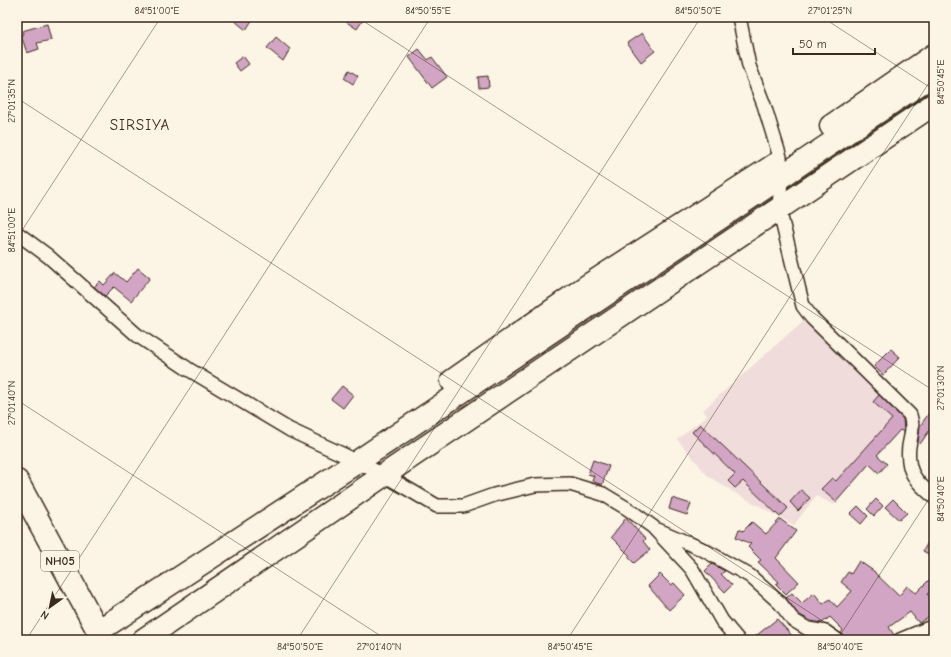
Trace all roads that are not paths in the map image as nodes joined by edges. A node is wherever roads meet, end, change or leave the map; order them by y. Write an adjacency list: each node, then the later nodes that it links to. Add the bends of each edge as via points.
1 (739, 17): 5 (street, via 749,66 764,105)
2 (934, 55): 5 (highway)
3 (934, 74): 5 (highway)
4 (934, 104): 6 (highway)
5 (780, 170): 6 (street); 8 (highway)
6 (779, 209): 9 (highway); 11 (street, via 803,306 910,415 913,426 908,464 912,476)
7 (17, 233): 8 (street, via 48,256 137,335 290,430)
8 (352, 459): 9 (street); 14 (highway, via 150,598)
9 (384, 475): 12 (street, via 437,506 463,506 535,484 570,484 603,494); 15 (highway)
10 (17, 481): 14 (highway, NH05)
11 (934, 497)
12 (653, 527): 16 (street, via 692,570 722,621); 17 (street, via 704,550 750,576 780,603 793,620 808,629 826,632)
13 (934, 626): 18 (street)
14 (100, 636)
15 (143, 640)
16 (738, 640)
17 (837, 640)
18 (900, 640)

